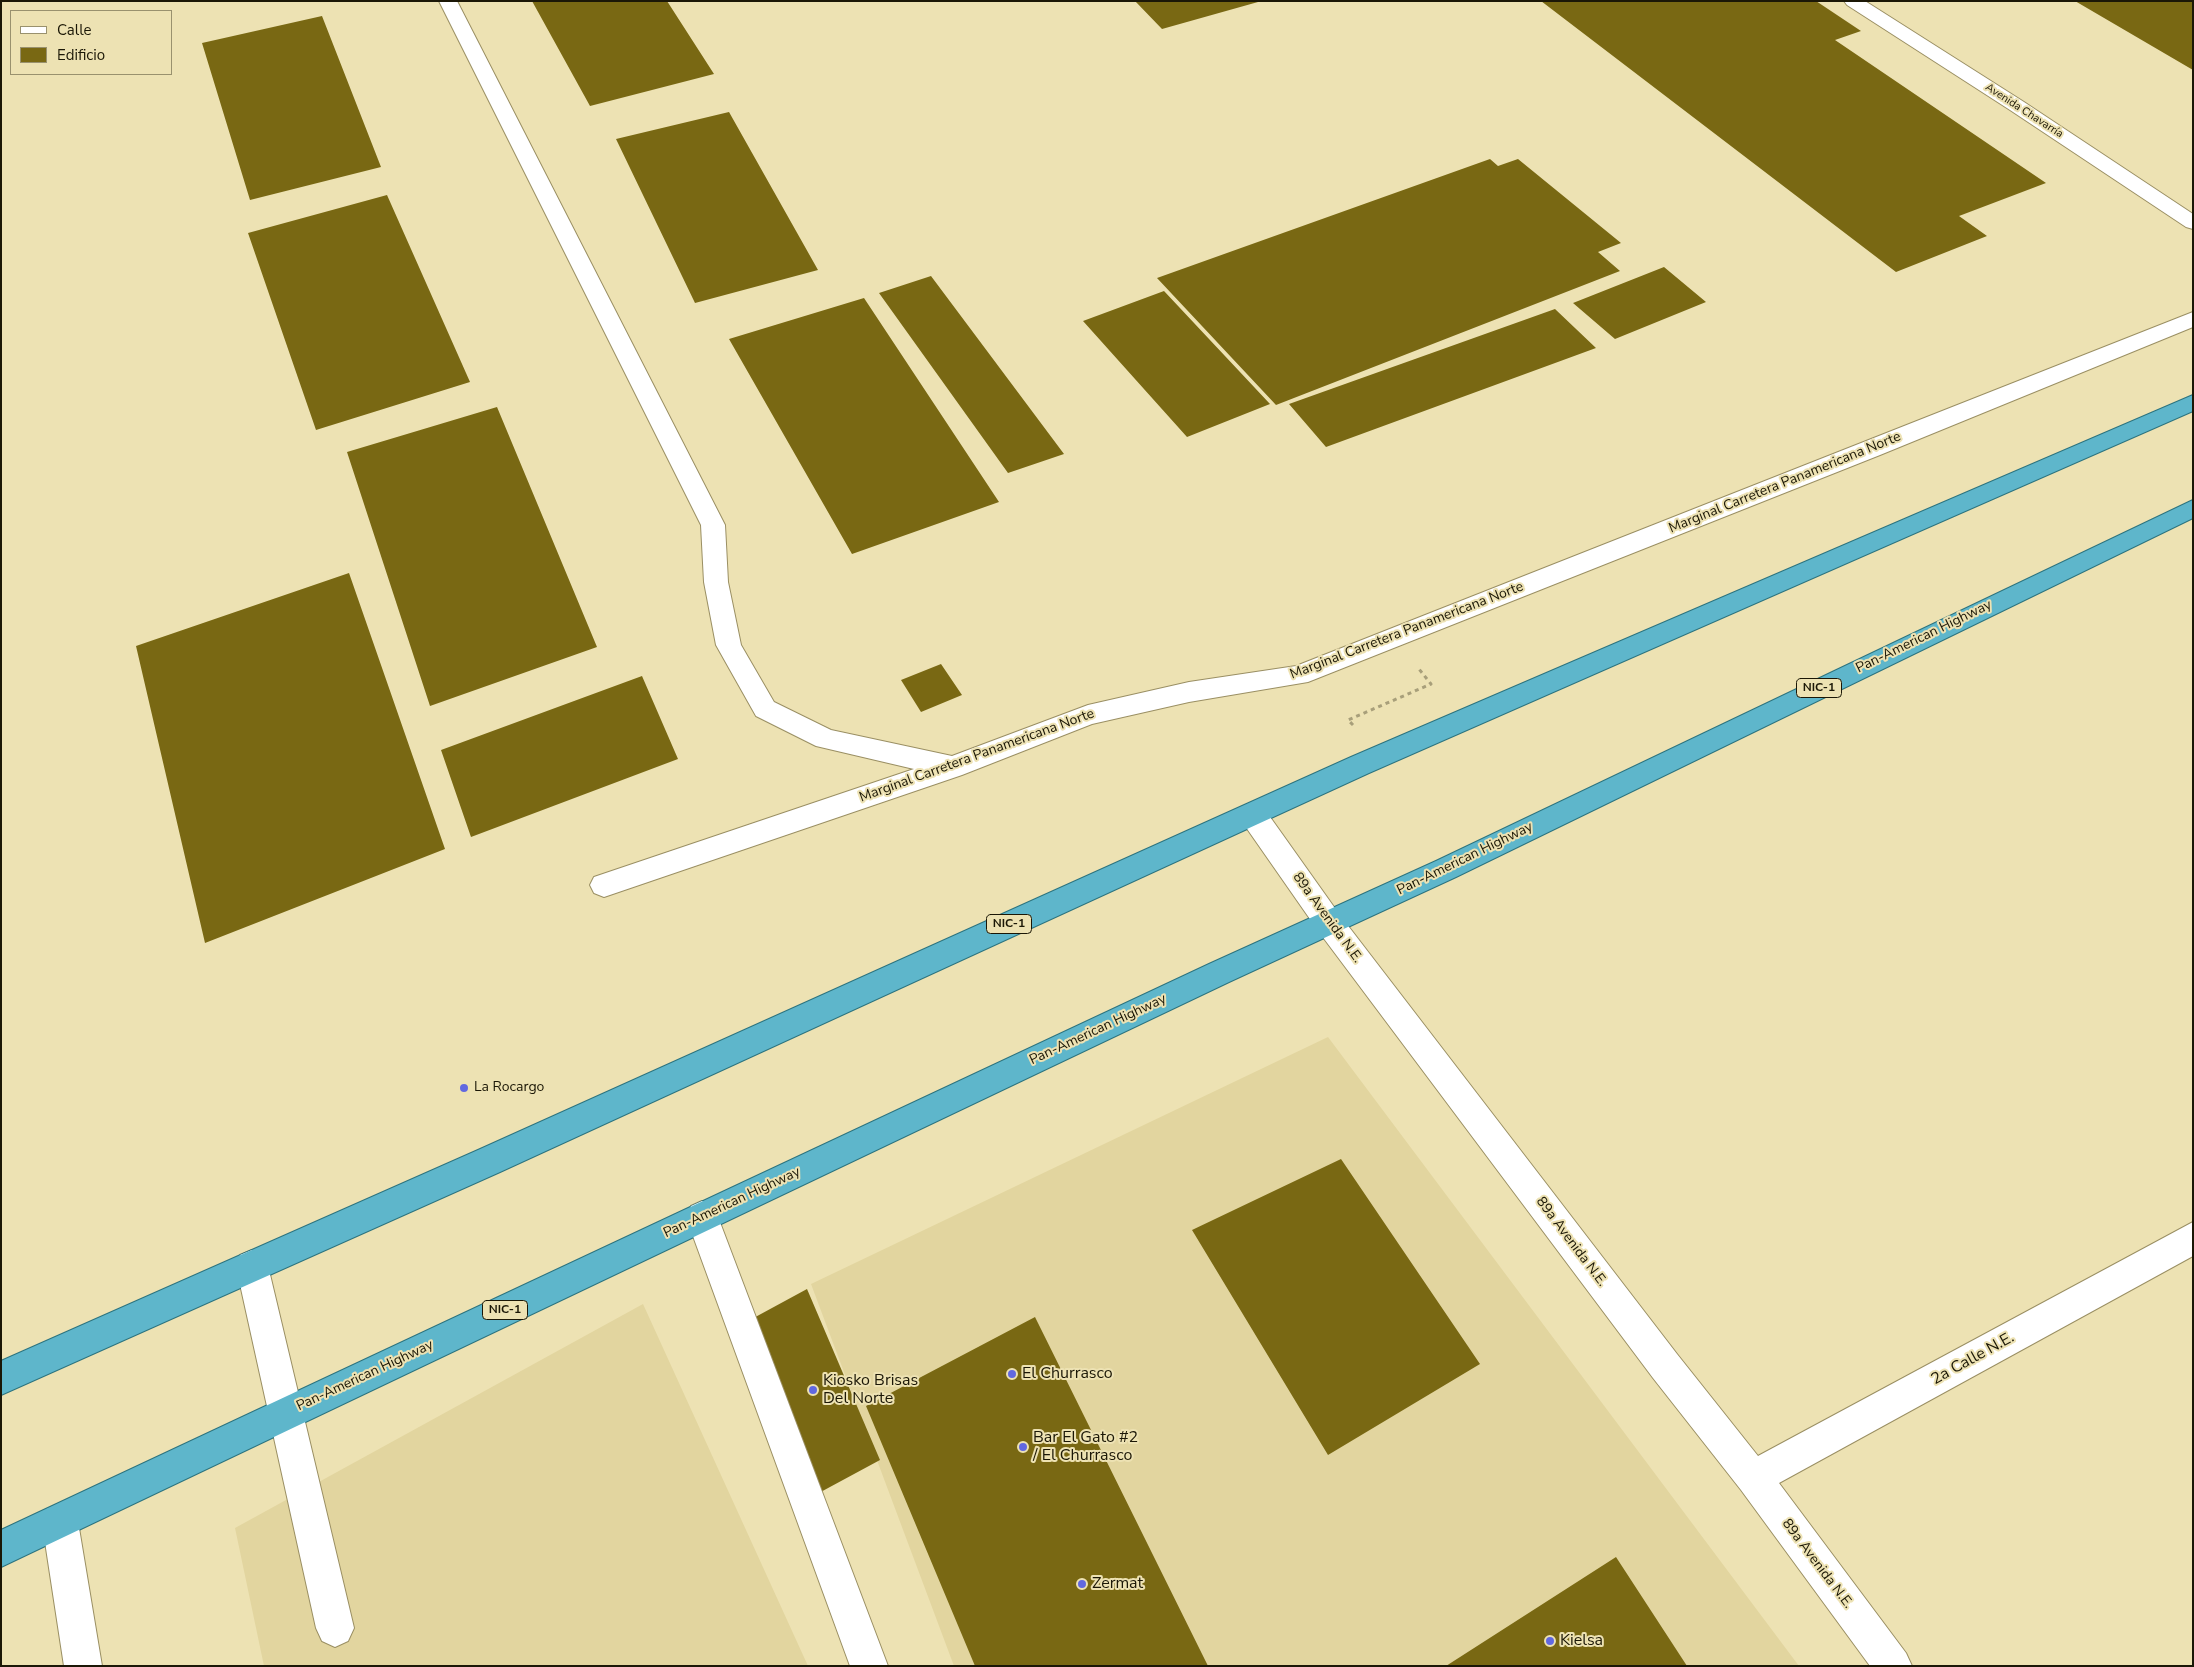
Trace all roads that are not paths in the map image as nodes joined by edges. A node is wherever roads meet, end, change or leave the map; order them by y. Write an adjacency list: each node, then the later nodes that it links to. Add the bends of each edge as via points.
1 (448, 1): 7 (street, via 713,525 716,582 730,645 764,709 825,739)
2 (1853, 1): 3 (street, Avenida Chavarría)
3 (2193, 223)
4 (2193, 319): 7 (street, Marginal Carretera Panamericana Norte, via 1299,675 1189,692 1088,715)
5 (2193, 402): 8 (highway, NIC-1)
6 (2193, 508): 10 (highway, Pan-American Highway / NIC-1)
7 (953, 767): 9 (street, Marginal Carretera Panamericana Norte)
8 (1253, 815): 10 (street, 89a Avenida N.E.); 13 (highway, NIC-1)
9 (604, 885)
10 (1329, 923): 11 (highway, Pan-American Highway / NIC-1); 16 (street, 89a Avenida N.E., via 1664,1366)
11 (702, 1217): 15 (highway, Pan-American Highway / NIC-1); 21 (street)
12 (2193, 1238): 16 (street, 2a Calle N.E.)
13 (252, 1266): 14 (highway, NIC-1); 15 (street)
14 (1, 1378)
15 (284, 1414): 17 (highway, Pan-American Highway / NIC-1); 19 (street)
16 (1753, 1478): 22 (street, 89a Avenida N.E.)
17 (60, 1522): 18 (highway, Pan-American Highway / NIC-1); 20 (street)
18 (1, 1549)
19 (335, 1628)
20 (83, 1666)
21 (869, 1666)
22 (1893, 1666)

